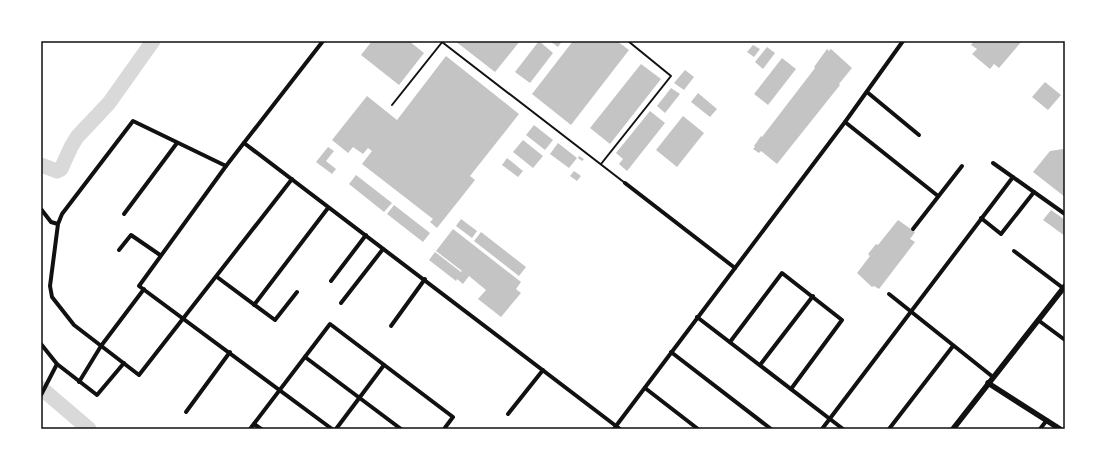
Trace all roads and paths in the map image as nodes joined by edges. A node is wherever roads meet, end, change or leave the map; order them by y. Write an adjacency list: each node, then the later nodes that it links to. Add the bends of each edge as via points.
1 (323, 41): 10 (street)
2 (628, 41): 12 (lane, via 671,76)
3 (903, 41): 5 (street)
4 (442, 42): 6 (lane); 12 (lane)
5 (867, 92): 7 (street); 8 (street)
6 (392, 104)
7 (845, 122): 19 (street); 32 (street)
8 (918, 135)
9 (177, 143): 13 (street); 22 (street); 25 (street, via 133,121 62,214)
10 (244, 143): 13 (street); 16 (street)
11 (993, 163): 15 (street)
12 (600, 164): 17 (lane)
13 (226, 166): 31 (street)
14 (962, 166): 19 (street)
15 (1013, 176): 18 (street); 24 (street)
16 (292, 178): 20 (street); 33 (street)
17 (625, 183): 32 (street)
18 (1034, 192): 23 (street); 24 (street, via 1001,234)
19 (938, 196): 26 (street)
20 (328, 208): 27 (street); 42 (street)
21 (41, 209): 25 (street, via 51,222)
22 (124, 214)
23 (1065, 214)
24 (981, 218): 43 (street)
25 (58, 224): 51 (street, via 50,286 52,297 74,325)
26 (913, 229)
27 (366, 236): 28 (street); 35 (street)
28 (384, 249): 34 (street); 41 (street)
29 (119, 250): 31 (street, via 131,235)
30 (1014, 251): 36 (street)
31 (160, 255): 37 (street, via 139,286)
32 (735, 268): 44 (street)
33 (217, 277): 42 (street); 45 (street)
34 (425, 279): 47 (street); 60 (street)
35 (331, 281)
36 (1064, 287): 46 (street)
37 (144, 289): 45 (street); 51 (street)
38 (297, 292): 42 (street, via 275,320)
39 (889, 294): 43 (street)
40 (813, 296): 49 (street, via 782,273); 59 (street); 65 (street, via 842,320)
41 (341, 303)
42 (254, 304)
43 (911, 312): 52 (street); 71 (street)
44 (697, 317): 49 (street); 54 (street)
45 (184, 318): 53 (street); 56 (street, via 139,375)
46 (1038, 320): 48 (street); 61 (street)
47 (391, 326)
48 (1065, 340)
49 (730, 342): 59 (street)
50 (41, 344): 57 (street)
51 (101, 346): 56 (street); 62 (street)
52 (954, 346): 61 (street); 85 (street)
53 (230, 352): 66 (street); 69 (street)
54 (671, 352): 64 (street); 82 (street)
55 (305, 357): 58 (street, via 330,324); 66 (street); 68 (street)
56 (124, 363): 62 (street, via 97,395)
57 (56, 364): 62 (street); 67 (street)
58 (384, 365): 68 (street); 80 (street, via 453,417)
59 (760, 365): 65 (street)
60 (543, 370): 70 (street); 74 (street)
61 (993, 377): 63 (street)
62 (79, 382)
63 (988, 383): 72 (street); 86 (street)
64 (645, 388): 74 (street); 81 (street)
65 (791, 389): 71 (street)
66 (280, 390): 73 (street); 77 (street)
67 (41, 395)
68 (359, 398): 78 (street); 79 (street)
69 (186, 412)
70 (508, 414)
71 (830, 419): 83 (street); 84 (street)
72 (1047, 420): 87 (street); 88 (street)
73 (254, 424): 75 (street); 76 (street)
74 (617, 428)
75 (250, 429)
76 (261, 429)
77 (332, 429)
78 (336, 429)
79 (401, 429)
80 (444, 429)
81 (698, 429)
82 (771, 429)
83 (822, 429)
84 (843, 429)
85 (889, 429)
86 (954, 429)
87 (1040, 429)
88 (1060, 429)

